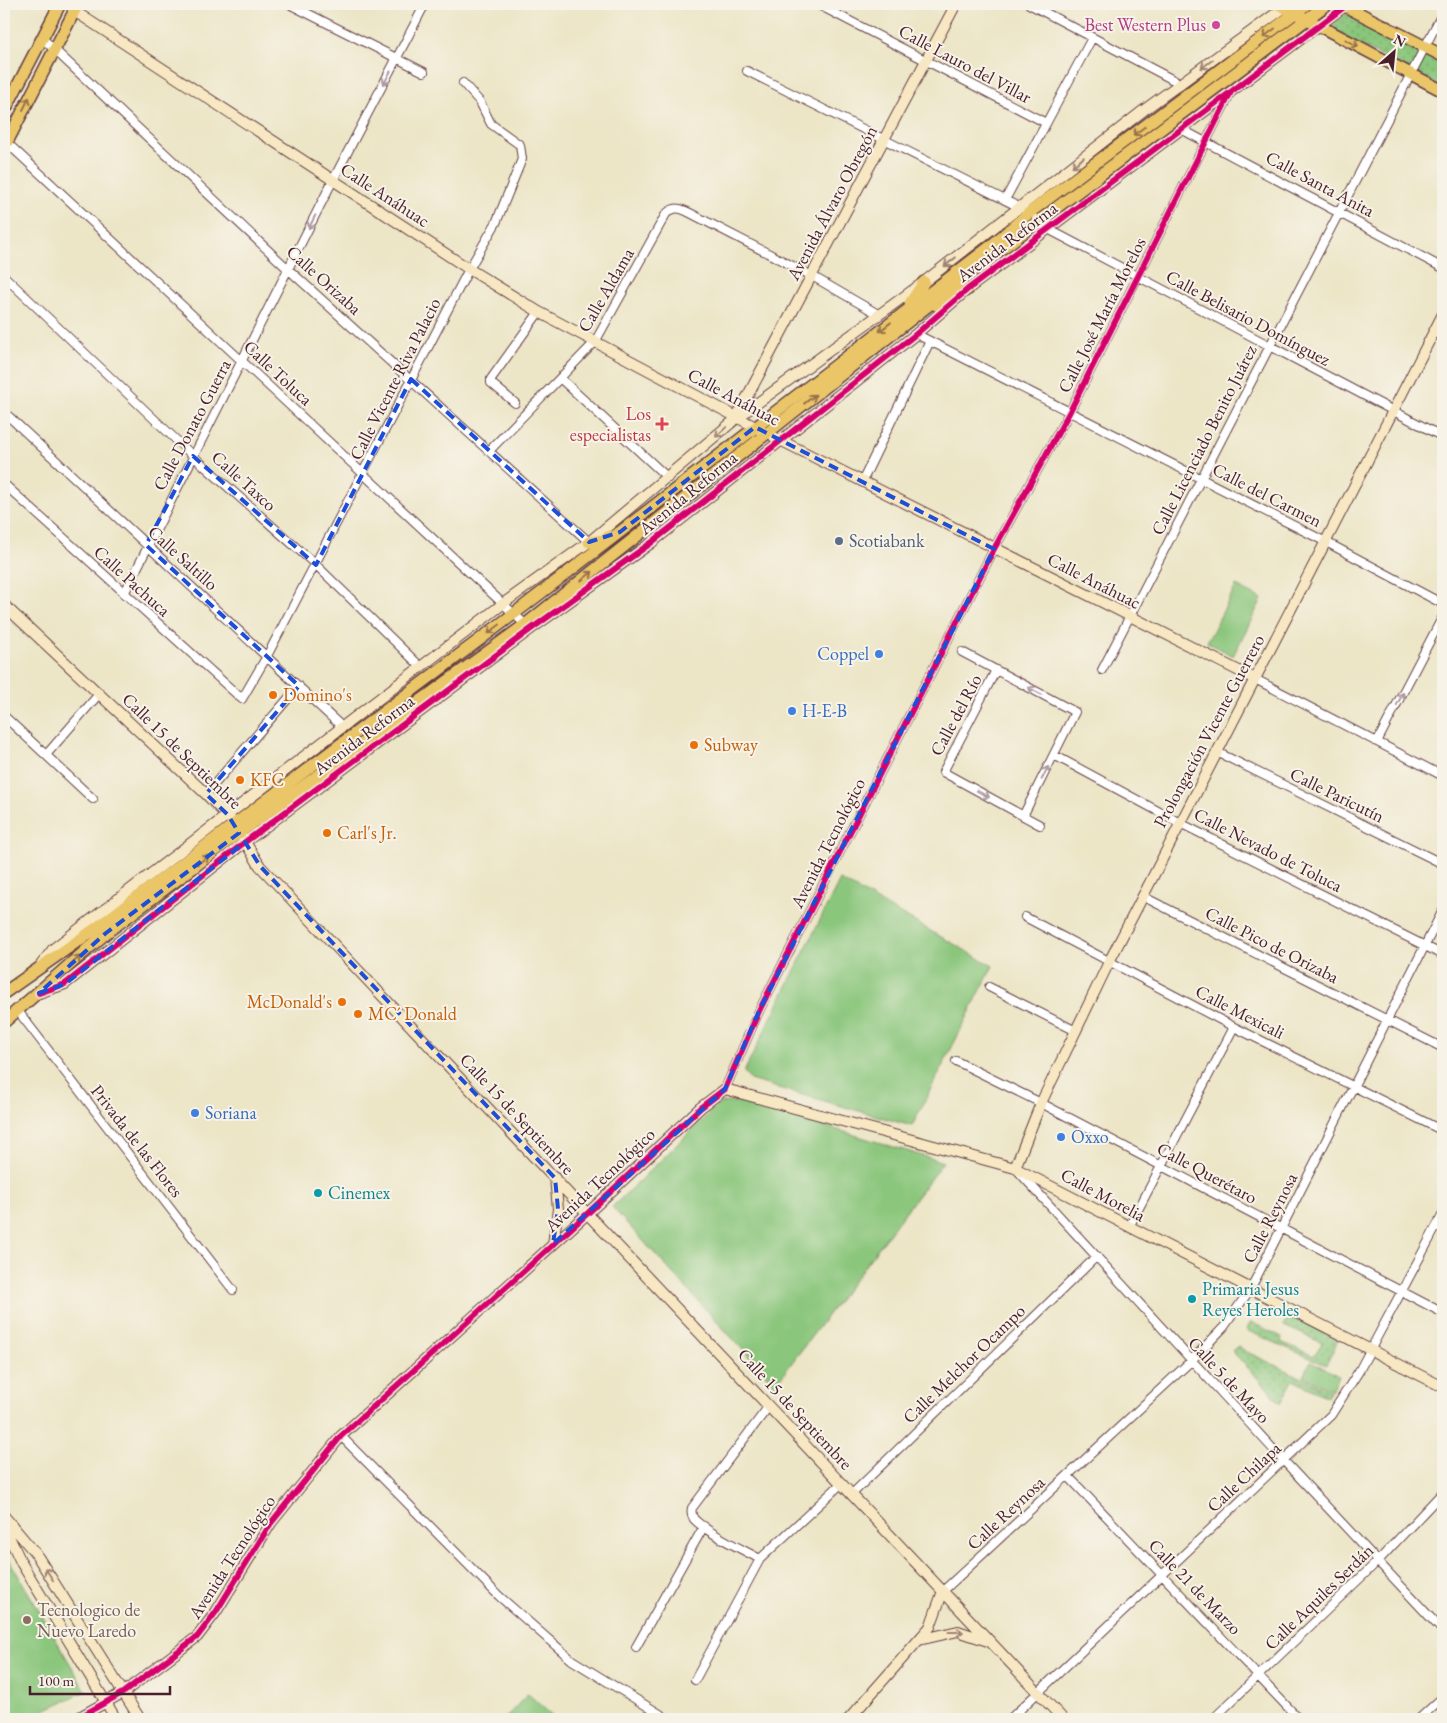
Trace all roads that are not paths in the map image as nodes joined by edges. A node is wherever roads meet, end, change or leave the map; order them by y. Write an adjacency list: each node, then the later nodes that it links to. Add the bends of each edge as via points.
1 (60, 4): 15 (main road)
2 (289, 4): 20 (street)
3 (425, 4): 20 (street, Calle Donato Guerra)
4 (817, 4): 21 (street, Calle Lauro del Villar)
5 (956, 4): 21 (street, Avenida Álvaro Obregón)
6 (1029, 4): 16 (street)
7 (1307, 4): 11 (main road, Avenida Reforma)
8 (1327, 4): 13 (main road, Avenida Reforma)
9 (1345, 4): 14 (street, Avenida Reforma); 17 (main road)
10 (74, 6): 18 (main road); 35 (street, Calle Anáhuac)
11 (1287, 7): 13 (main road); 26 (street, Avenida Reforma, one-way to 26); 38 (main road, Avenida Reforma, one-way to 38)
12 (1443, 12): 17 (street, Calle Licenciado Benito Juárez)
13 (1307, 19): 14 (main road); 38 (main road, Avenida Reforma)
14 (1320, 26): 24 (main road, one-way to 24); 28 (street, Avenida Reforma)
15 (42, 38): 18 (street, Calle Orizaba); 29 (main road)
16 (1092, 38): 26 (street); 30 (street)
17 (1424, 46): 19 (main road); 24 (street, Calle Licenciado Benito Juárez)
18 (54, 50): 34 (main road, one-way to 18); 41 (street, Calle Orizaba)
19 (1443, 56)
20 (397, 59): 23 (street); 35 (street, Calle Donato Guerra, one-way to 35)
21 (926, 60): 30 (street, Calle Lauro del Villar); 32 (street, Avenida Álvaro Obregón)
22 (747, 71): 32 (street, Calle Belisario Domínguez)
23 (424, 72)
24 (1410, 74): 27 (main road); 37 (street, Calle Licenciado Benito Juárez)
25 (463, 83): 42 (street, Calle Vicente Riva Palacio, via 480,102 491,124 520,145 522,159 496,223)
26 (1181, 84): 38 (street, Avenida Reforma, one-way to 38)
27 (1443, 91)
28 (1231, 92): 31 (street, Avenida Reforma); 33 (street, Calle José María Morelos)
29 (4, 112)
30 (1046, 123): 36 (street)
31 (1182, 129): 33 (street, Calle Santa Anita); 39 (street, Avenida Reforma)
32 (884, 138): 36 (street, Calle Belisario Domínguez); 44 (street, Avenida Álvaro Obregón)
33 (1206, 141): 37 (street, Calle Santa Anita); 45 (street, Calle José María Morelos)
34 (5, 143): 57 (street, Calle Toluca)
35 (333, 180): 41 (street, Calle Donato Guerra, one-way to 41); 42 (street, Calle Anáhuac)
36 (1005, 200): 38 (street, Calle Belisario Domínguez)
37 (1339, 211): 40 (street, Calle Santa Anita); 56 (street, Calle Licenciado Benito Juárez)
38 (1029, 213): 39 (street, Calle Belisario Domínguez); 46 (street, Avenida Reforma, one-way to 46); 49 (main road, Avenida Reforma, via 992,246); 52 (main road, Avenida Reforma)
39 (1048, 229): 45 (street, Calle Belisario Domínguez); 47 (street, Avenida Reforma)
40 (1443, 268)
41 (288, 269): 57 (street, Calle Donato Guerra); 59 (street, Calle Orizaba)
42 (469, 269): 48 (street, Calle Anáhuac); 59 (street, Calle Vicente Riva Palacio)
43 (4, 276): 70 (street, Calle Taxco)
44 (812, 276): 50 (street); 55 (street, Calle Aldama, via 679,208 672,209 666,214); 64 (street, Avenida Álvaro Obregón)
45 (1138, 277): 56 (street, Calle Belisario Domínguez); 61 (street, Calle José María Morelos)
46 (924, 282): 49 (main road); 50 (street, Avenida Reforma)
47 (968, 289): 52 (main road); 53 (street, Avenida Reforma)
48 (539, 312): 55 (street, Calle Anáhuac); 60 (street, via 491,379 491,383)
49 (905, 312): 65 (main road, Avenida Reforma, one-way to 65)
50 (878, 314): 64 (street, Avenida Reforma)
51 (1443, 314): 62 (street, Prolongación Vicente Guerrero)
52 (916, 315): 66 (main road, Avenida Reforma, one-way to 52)
53 (916, 334): 54 (street, Calle del Carmen); 68 (street, Avenida Reforma)
54 (930, 341): 61 (street, Calle del Carmen); 74 (street)
55 (595, 342): 58 (street, Calle Aldama); 64 (street, Calle Anáhuac)
56 (1270, 345): 62 (street, Calle Belisario Domínguez); 73 (street, Calle Licenciado Benito Juárez)
57 (243, 360): 70 (street, Calle Donato Guerra); 71 (street, Calle Toluca)
58 (560, 378): 69 (street, Calle Aldama); 72 (street)
59 (411, 379): 69 (street, Calle Orizaba); 71 (street, Calle Vicente Riva Palacio)
60 (515, 403)
61 (1070, 411): 73 (street, Calle del Carmen); 80 (street, Calle José María Morelos)
62 (1392, 411): 67 (street, Calle Belisario Domínguez); 78 (street, Prolongación Vicente Guerrero)
63 (4, 412): 79 (street, Calle Saltillo)
64 (737, 418): 65 (street, Calle Anáhuac); 72 (street, Avenida Reforma, one-way to 72)
65 (755, 427): 66 (street, Calle Anáhuac); 76 (main road, Avenida Reforma)
66 (766, 433): 68 (street, Calle Anáhuac); 89 (main road, Avenida Reforma, one-way to 66)
67 (1443, 437)
68 (779, 440): 74 (street, Calle Anáhuac); 89 (street, Avenida Reforma, via 651,543)
69 (490, 450): 77 (street, Calle Orizaba)
70 (193, 456): 79 (street, Calle Donato Guerra); 81 (street, Calle Taxco)
71 (364, 472): 81 (street, Calle Vicente Riva Palacio); 83 (street, Calle Toluca)
72 (668, 478): 77 (street, Avenida Reforma)
73 (1201, 479): 78 (street, Calle del Carmen); 88 (street, Calle Licenciado Benito Juárez)
74 (862, 482): 80 (street, Calle Anáhuac)
75 (4, 484): 82 (street, Calle Pachuca)
76 (620, 532): 77 (main road, via 604,540); 86 (main road, Avenida Reforma)
77 (589, 542): 83 (street, Avenida Reforma)
78 (1326, 542): 84 (street, Calle del Carmen); 95 (street, Prolongación Vicente Guerrero)
79 (146, 545): 82 (street, Calle Donato Guerra); 91 (street, Calle Saltillo)
80 (994, 548): 88 (street, Calle Anáhuac); 129 (street, Avenida Tecnológico, via 759,1011)
81 (316, 565): 91 (street, Calle Vicente Riva Palacio); 92 (street, Calle Taxco)
82 (124, 594): 98 (street, Calle Pachuca)
83 (504, 603): 86 (street, Calle Toluca); 92 (street, Avenida Reforma)
84 (1443, 604)
85 (4, 605): 97 (street, Calle 15 de Septiembre)
86 (515, 613): 89 (street, Calle Toluca); 111 (main road, Avenida Reforma, one-way to 111)
87 (1443, 616): 101 (street, one-way to 87)
88 (1129, 617): 94 (street, Calle Licenciado Benito Juárez); 95 (street, Calle Anáhuac)
89 (528, 627): 111 (main road, Avenida Reforma)
90 (962, 652): 93 (street, Calle del Río)
91 (267, 656): 96 (street, Calle Saltillo); 98 (street, Calle Vicente Riva Palacio)
92 (421, 667): 100 (street, Avenida Reforma)
93 (996, 670): 104 (street, Calle del Río, one-way to 93, via 1075,712); 108 (street, Calle del Río, one-way to 108, via 943,772)
94 (1102, 670)
95 (1255, 679): 101 (street, Calle Anáhuac); 102 (street, Prolongación Vicente Guerrero)
96 (299, 686): 100 (street, Calle Saltillo); 106 (street)
97 (99, 694): 103 (street); 106 (street, Calle 15 de Septiembre)
98 (242, 699)
99 (4, 716): 103 (street)
100 (342, 727): 111 (street, Avenida Reforma)
101 (1378, 742): 105 (street, Calle Anáhuac)
102 (1217, 752): 109 (street, Prolongación Vicente Guerrero); 112 (street, Calle Paricutín)
103 (46, 755): 107 (street)
104 (1054, 755): 108 (street, Calle del Río, one-way to 104); 109 (street, Calle Nevado de Toluca)
105 (1443, 776)
106 (206, 794): 111 (street, Calle 15 de Septiembre)
107 (93, 799)
108 (1023, 816): 110 (street, Calle del Río)
109 (1180, 822): 113 (street, Prolongación Vicente Guerrero); 116 (street, Calle Nevado de Toluca)
110 (1040, 825)
111 (236, 828): 120 (main road, Avenida Reforma); 121 (main road, Avenida Reforma, one-way to 111, via 106,933); 134 (street, Calle 15 de Septiembre, via 260,866)
112 (1443, 864)
113 (1142, 896): 118 (street, Prolongación Vicente Guerrero); 122 (street, Calle Pico de Orizaba)
114 (1443, 910): 116 (street, Calle Reynosa)
115 (1025, 916): 118 (street, Calle Mexicali)
116 (1426, 946): 117 (street, Calle Nevado de Toluca); 122 (street, Calle Reynosa)
117 (1443, 954)
118 (1109, 962): 124 (street, Calle Mexicali); 125 (street, Prolongación Vicente Guerrero)
119 (990, 987): 125 (street)
120 (4, 993)
121 (18, 1010): 123 (main road, Avenida Reforma); 142 (street, Privada de las Flores)
122 (1387, 1020): 126 (street, Calle Pico de Orizaba); 128 (street, Calle Reynosa)
123 (4, 1022)
124 (1234, 1027): 128 (street, Calle Mexicali); 132 (street)
125 (1076, 1031): 130 (street, Prolongación Vicente Guerrero)
126 (1443, 1048)
127 (956, 1061): 130 (street, Calle Querétaro)
128 (1353, 1086): 131 (street, Calle Mexicali); 138 (street, Calle Reynosa)
129 (725, 1089): 133 (street, Calle Morelia); 135 (street, Avenida Tecnológico, via 700,1108)
130 (1041, 1102): 132 (street, Calle Querétaro); 133 (street, Prolongación Vicente Guerrero)
131 (1443, 1131)
132 (1162, 1166): 137 (street); 138 (street, Calle Querétaro)
133 (1015, 1168): 137 (street, Calle Morelia); 140 (street, Calle 5 de Mayo)
134 (555, 1178): 135 (street, Calle 15 de Septiembre); 139 (street, via 558,1209)
135 (588, 1213): 139 (street, Avenida Tecnológico); 148 (street, Calle 15 de Septiembre)
136 (1443, 1214): 143 (street, Calle Chilapa)
137 (1129, 1227): 141 (street, Calle Morelia)
138 (1282, 1229): 141 (street, Calle Reynosa); 143 (street, Calle Querétaro)
139 (553, 1244): 149 (street, Avenida Tecnológico)
140 (1097, 1256): 146 (street, Calle 5 de Mayo); 154 (street, Calle Melchor Ocampo)
141 (1251, 1288): 145 (street, Calle Morelia); 146 (street, Calle Reynosa, via 1224,1327)
142 (233, 1290)
143 (1402, 1292): 144 (street, Calle Querétaro); 145 (street, Calle Chilapa)
144 (1443, 1312)
145 (1370, 1349): 147 (street, Calle Morelia); 150 (street, Calle Chilapa, via 1346,1395 1331,1415)
146 (1191, 1361): 150 (street, Calle 5 de Mayo); 151 (street, Calle Reynosa)
147 (1443, 1387)
148 (769, 1406): 152 (street, Calle 15 de Septiembre); 157 (street, via 692,1508 693,1518)
149 (341, 1436): 168 (street, Avenida Tecnológico, via 271,1523 206,1626 184,1648); 175 (street, via 499,1596 572,1660)
150 (1284, 1461): 159 (street, Calle 5 de Mayo); 160 (street, Calle Chilapa)
151 (1068, 1476): 160 (street, Calle 21 de Marzo); 161 (street, Calle Reynosa)
152 (842, 1483): 154 (street, Calle 15 de Septiembre); 158 (street)
153 (1443, 1492): 159 (street, Calle Aquiles Serdán)
154 (852, 1494): 161 (street, Calle 15 de Septiembre)
155 (4, 1516): 168 (street, one-way to 155, via 36,1554)
156 (4, 1526): 171 (street, via 22,1564)
157 (704, 1526): 158 (street); 165 (street)
158 (760, 1559): 167 (street)
159 (1378, 1561): 162 (street, Calle 5 de Mayo); 166 (street, Calle Aquiles Serdán)
160 (1162, 1574): 166 (street, Calle 21 de Marzo); 169 (street, Calle Chilapa)
161 (944, 1591): 163 (street, via 935,1616); 164 (street, Calle 15 de Septiembre)
162 (1443, 1631)
163 (919, 1640): 164 (street, one-way to 164, via 958,1631); 176 (street)
164 (991, 1642): 169 (street, Calle 15 de Septiembre)
165 (636, 1647)
166 (1259, 1677): 179 (street, Calle Aquiles Serdán); 180 (street, Calle 21 de Marzo)
167 (695, 1680)
168 (124, 1692): 171 (street, Avenida Tecnológico); 174 (street)
169 (1038, 1693): 177 (street, Calle Chilapa); 178 (street, Calle 15 de Septiembre)
170 (1443, 1697): 181 (street)
171 (106, 1702): 172 (street, Avenida Tecnológico); 173 (street)
172 (76, 1719)
173 (116, 1719)
174 (140, 1719)
175 (668, 1719)
176 (849, 1719)
177 (1010, 1719)
178 (1063, 1719)
179 (1213, 1719)
180 (1300, 1719)
181 (1419, 1719)

